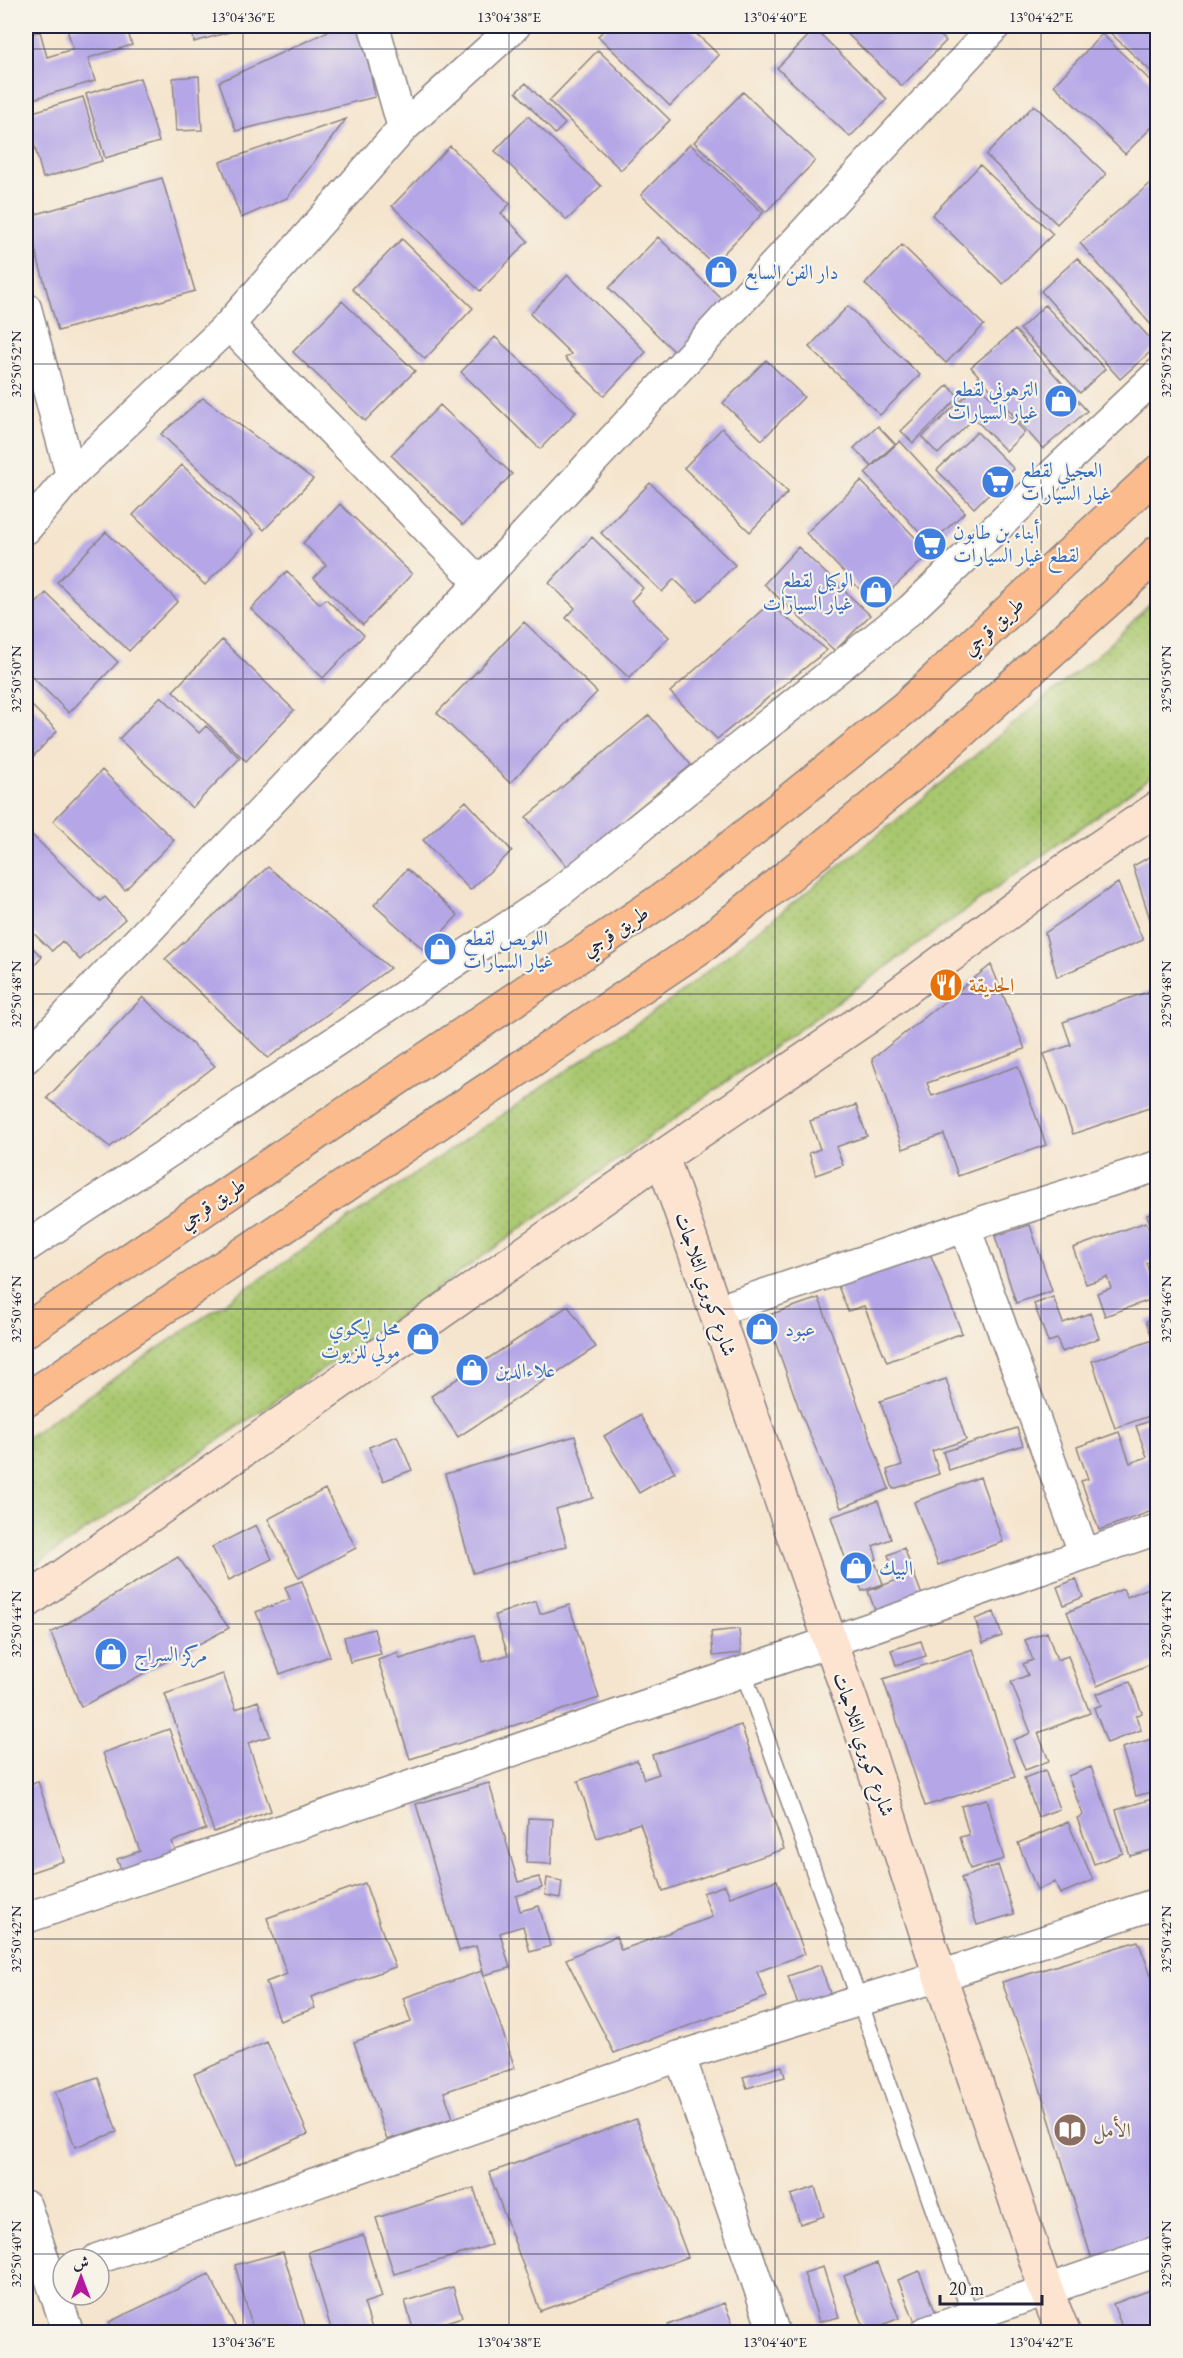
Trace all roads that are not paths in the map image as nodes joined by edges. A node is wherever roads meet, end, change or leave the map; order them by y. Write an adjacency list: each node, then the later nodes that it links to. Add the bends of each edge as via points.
1 (374, 26): 4 (street)
2 (515, 26): 4 (street)
3 (995, 26): 12 (street)
4 (403, 128): 6 (street)
5 (26, 308): 9 (street)
6 (229, 325): 9 (street); 12 (street)
7 (1158, 374): 18 (street, via 909,610 557,894)
8 (1158, 472): 20 (highway, طريق قرجي, via 907,706 685,884)
9 (71, 475): 10 (street)
10 (26, 529)
11 (1158, 552): 21 (highway, via 928,761 706,943)
12 (480, 583): 14 (street)
13 (1158, 808): 15 (main road, via 1063,872 869,1016)
14 (26, 1058)
15 (662, 1156): 19 (main road, شارع كوبري الثلاجات); 24 (main road)
16 (1158, 1166): 17 (street)
17 (965, 1227): 19 (street); 23 (street)
18 (26, 1247)
19 (715, 1311): 25 (main road, شارع كوبري الثلاجات)
20 (26, 1330)
21 (26, 1400)
22 (1158, 1528): 23 (street)
23 (1084, 1554): 25 (street)
24 (26, 1602)
25 (830, 1641): 26 (street); 29 (main road, شارع كوبري الثلاجات)
26 (743, 1671): 28 (street); 30 (lane)
27 (1158, 1903): 29 (street)
28 (26, 1918)
29 (940, 1976): 30 (street); 36 (main road, شارع كوبري الثلاجات)
30 (859, 2001): 31 (street); 37 (lane)
31 (680, 2056): 34 (street); 39 (street)
32 (26, 2206): 35 (street)
33 (1158, 2251): 36 (street)
34 (111, 2254)
35 (46, 2277): 38 (street)
36 (1046, 2290): 37 (street); 41 (main road, شارع كوبري الثلاجات)
37 (971, 2316): 40 (street)
38 (68, 2332)
39 (774, 2332)
40 (926, 2332)
41 (1063, 2332)

